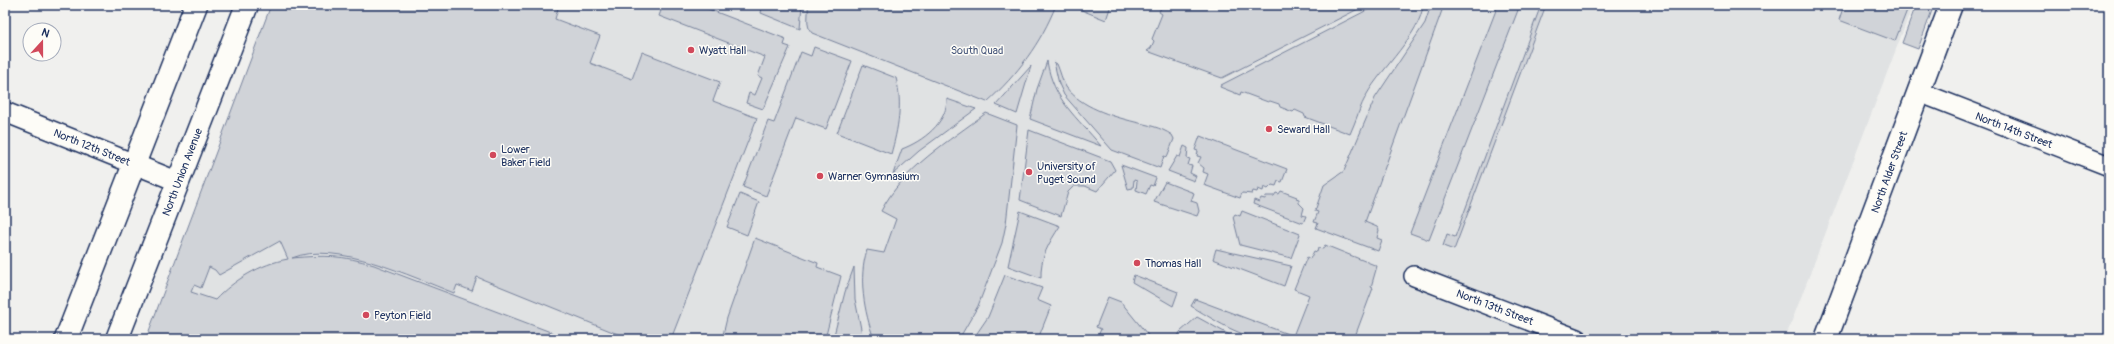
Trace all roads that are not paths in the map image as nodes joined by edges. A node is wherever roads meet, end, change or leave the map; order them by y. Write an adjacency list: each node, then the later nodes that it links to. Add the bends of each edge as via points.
1 (196, 5): 6 (street)
2 (247, 5): 8 (street, North Union Avenue)
3 (1951, 5): 4 (street, North Alder Street)
4 (1919, 92): 7 (street, North 14th Street); 13 (street, North Alder Street)
5 (5, 112): 6 (street, North 12th Street)
6 (133, 164): 8 (street, North 12th Street); 10 (street)
7 (2109, 166)
8 (179, 182): 11 (street, North Union Avenue)
9 (1414, 276): 12 (street, North 13th Street)
10 (66, 339)
11 (117, 339)
12 (1577, 339)
13 (1826, 339)

